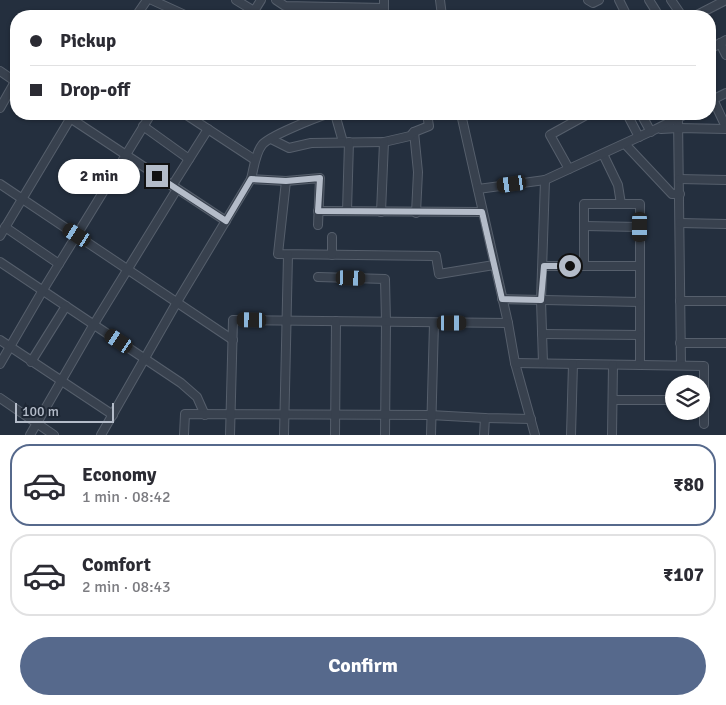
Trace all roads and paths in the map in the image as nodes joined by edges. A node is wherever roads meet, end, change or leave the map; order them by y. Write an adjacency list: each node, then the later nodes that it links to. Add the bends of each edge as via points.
1 (152, 0): 11 (street)
2 (236, 0): 12 (street)
3 (276, 0): 8 (street, via 285,6)
4 (588, 0): 5 (street, via 592,3)
5 (599, 0)
6 (726, 0): 14 (street)
7 (318, 3): 8 (street); 9 (street)
8 (304, 6): 13 (street)
9 (342, 7): 10 (street)
10 (384, 8)
11 (174, 10)
12 (248, 10)
13 (304, 10)
14 (707, 10)
15 (723, 42): 16 (street)
16 (726, 55)
17 (10, 91): 18 (street)
18 (0, 108)
19 (716, 108): 35 (street)
20 (66, 120): 58 (street)
21 (76, 120): 45 (street)
22 (147, 120): 33 (street)
23 (194, 120): 36 (street)
24 (310, 120): 40 (street)
25 (337, 120): 41 (street)
26 (428, 120): 38 (street, via 429,126)
27 (463, 120): 56 (street)
28 (577, 120): 48 (street, via 550,135)
29 (630, 120): 39 (street)
30 (646, 120): 37 (street)
31 (674, 120): 37 (street)
32 (678, 120): 34 (street)
33 (143, 126): 45 (street); 46 (street)
34 (679, 128): 35 (street); 37 (street); 49 (street)
35 (726, 128)
36 (208, 129): 46 (street); 47 (street)
37 (654, 131): 39 (street)
38 (414, 132): 42 (street, via 410,136); 63 (street, via 418,172)
39 (639, 137): 43 (street)
40 (271, 139): 41 (street, via 289,148 311,143); 47 (street, via 263,144)
41 (346, 142): 42 (street); 61 (street)
42 (384, 142): 62 (street)
43 (625, 144): 44 (street); 57 (street, via 672,194)
44 (603, 154): 48 (street); 59 (street, via 618,185)
45 (126, 155): 55 (street); 72 (street)
46 (189, 159): 55 (street)
47 (255, 160): 50 (street)
48 (569, 169): 51 (street)
49 (679, 178): 52 (street); 57 (street)
50 (251, 179): 53 (street); 65 (street)
51 (546, 180): 56 (street); 80 (street)
52 (726, 180)
53 (286, 181): 60 (street, via 320,178); 75 (street, via 278,254)
54 (0, 184): 58 (street)
55 (175, 187): 65 (street); 83 (street)
56 (478, 189): 64 (street)
57 (680, 194): 66 (street)
58 (22, 199): 70 (street); 72 (street)
59 (621, 204): 69 (street, via 584,204); 71 (street, via 640,204)
60 (318, 211): 61 (street); 68 (street)
61 (346, 211): 62 (street)
62 (381, 212): 63 (street)
63 (416, 212): 64 (street)
64 (482, 212): 79 (street)
65 (226, 221): 90 (street)
66 (680, 223): 67 (street); 88 (street)
67 (726, 224)
68 (318, 225)
69 (584, 226): 71 (street); 81 (street)
70 (5, 227): 73 (street); 78 (street)
71 (640, 227): 82 (street)
72 (77, 235): 78 (street); 83 (street)
73 (0, 236)
74 (332, 237): 76 (street)
75 (288, 255): 76 (street); 93 (street)
76 (332, 255): 79 (street, via 436,256 439,274)
77 (0, 262): 85 (street)
78 (59, 264): 85 (street)
79 (494, 265): 86 (street)
80 (544, 266): 81 (street); 87 (street)
81 (584, 266): 82 (street)
82 (640, 266): 91 (street)
83 (128, 269): 90 (street); 98 (street)
84 (318, 277): 95 (street, via 385,279)
85 (42, 290): 92 (street); 105 (street)
86 (502, 299): 87 (street); 97 (street)
87 (541, 300): 91 (street); 99 (street)
88 (680, 301): 89 (street); 103 (street)
89 (726, 301)
90 (176, 302): 102 (street); 106 (street)
91 (640, 302): 100 (street)
92 (66, 306): 98 (street); 107 (street)
93 (288, 321): 94 (street); 102 (street, via 234,320); 121 (street)
94 (336, 321): 95 (street); 123 (street)
95 (386, 322): 96 (street); 124 (street)
96 (434, 323): 97 (street); 125 (street)
97 (508, 323): 110 (street)
98 (94, 324): 106 (street); 116 (street)
99 (542, 334): 100 (street); 108 (street)
100 (640, 335): 113 (street)
101 (0, 340): 105 (street)
102 (232, 340): 120 (street)
103 (680, 343): 104 (street); 114 (street)
104 (726, 343)
105 (10, 347): 107 (street); 109 (street)
106 (145, 358): 122 (street, via 196,397); 126 (street)
107 (31, 362): 116 (street)
108 (543, 363): 110 (street); 111 (street)
109 (0, 364)
110 (514, 364): 128 (street)
111 (573, 364): 112 (street); 143 (street)
112 (613, 365): 113 (street); 118 (street)
113 (640, 365): 114 (street)
114 (681, 365): 115 (street, via 704,366)
115 (704, 375)
116 (61, 382): 126 (street); 130 (street)
117 (0, 398): 130 (street)
118 (613, 400): 119 (street); 144 (street)
119 (665, 400)
120 (230, 414): 121 (street); 122 (street); 136 (street)
121 (284, 414): 123 (street); 137 (street)
122 (205, 415): 135 (street, via 185,414)
123 (334, 415): 124 (street); 138 (street)
124 (385, 415): 125 (street); 139 (street)
125 (430, 415): 127 (street); 140 (street)
126 (113, 416): 134 (street)
127 (485, 418): 128 (street); 141 (street)
128 (531, 419): 142 (street)
129 (704, 420): 131 (street)
130 (37, 423): 132 (street); 133 (street)
131 (704, 424)
132 (30, 435)
133 (54, 435)
134 (101, 435)
135 (184, 435)
136 (230, 435)
137 (284, 435)
138 (335, 435)
139 (385, 435)
140 (431, 435)
141 (484, 435)
142 (534, 435)
143 (571, 435)
144 (612, 435)

